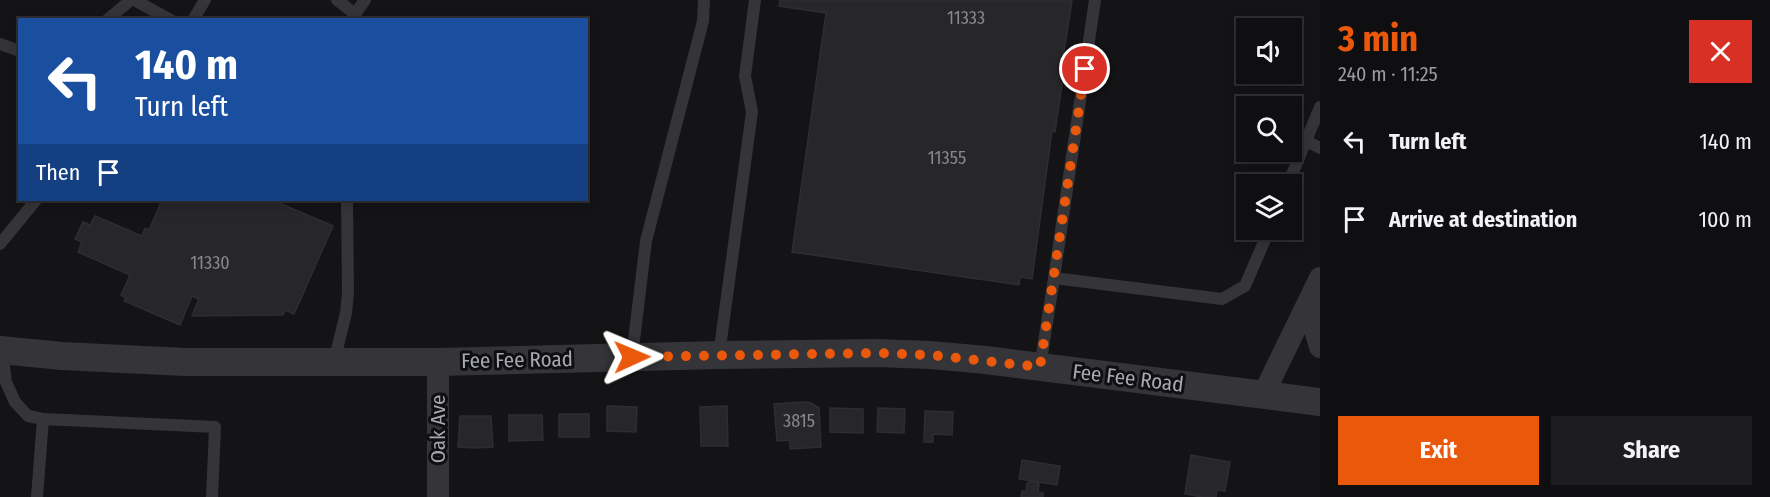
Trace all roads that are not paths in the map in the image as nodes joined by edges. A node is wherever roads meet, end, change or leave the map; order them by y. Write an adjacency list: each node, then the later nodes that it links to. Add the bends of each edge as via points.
1 (133, 0): 9 (lane); 10 (lane)
2 (205, 0): 11 (lane)
3 (337, 0): 8 (lane)
4 (365, 0): 8 (lane)
5 (704, 0): 27 (lane, via 703,21 646,241)
6 (755, 0): 26 (lane, via 745,76 752,112)
7 (1095, 0): 22 (lane)
8 (356, 17)
9 (110, 18)
10 (167, 18)
11 (194, 18)
12 (0, 44): 13 (lane)
13 (18, 50)
14 (1320, 106): 15 (lane)
15 (1306, 141): 16 (lane); 17 (lane)
16 (1320, 148)
17 (1292, 174)
18 (35, 201): 21 (lane)
19 (347, 201): 28 (lane, via 348,292)
20 (1265, 240): 22 (lane, via 1245,286 1222,299)
21 (0, 244)
22 (1054, 278): 30 (lane)
23 (1318, 282): 24 (street, via 1312,320); 31 (street)
24 (1320, 347)
25 (1, 350): 28 (street, Fee Fee Road, via 185,362); 33 (lane, via 6,382 15,402 28,416)
26 (719, 355): 27 (street, Fee Fee Road); 30 (street, Fee Fee Road, via 876,353)
27 (632, 357): 29 (street, Fee Fee Road)
28 (333, 362): 29 (street, Fee Fee Road)
29 (438, 362): 36 (street, Oak Ave)
30 (1040, 367): 31 (street, Fee Fee Road)
31 (1263, 395): 32 (street, Fee Fee Road)
32 (1320, 402)
33 (43, 419): 34 (lane); 35 (lane, via 215,427)
34 (37, 497)
35 (212, 497)
36 (438, 497)

